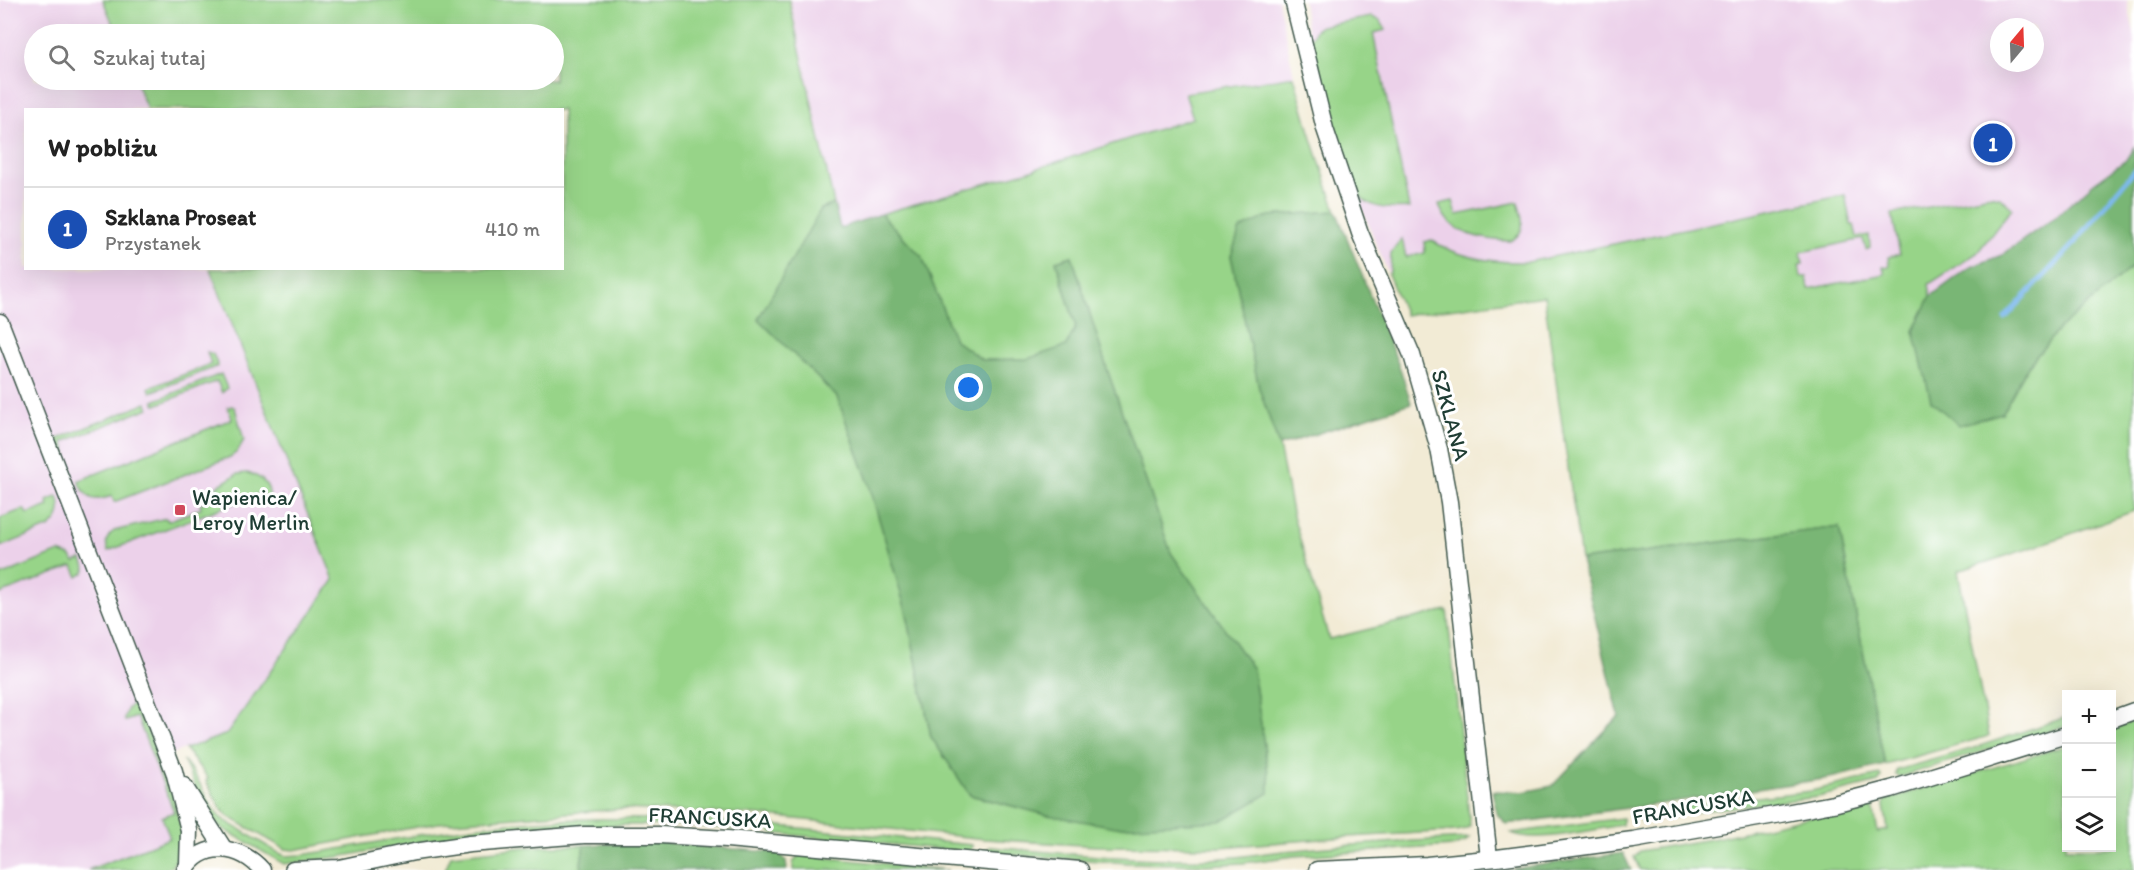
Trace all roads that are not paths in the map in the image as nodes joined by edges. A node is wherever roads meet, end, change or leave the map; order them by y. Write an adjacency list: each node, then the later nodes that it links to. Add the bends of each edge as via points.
1 (1293, 0): 8 (street, SZKLANA, via 1328,140 1360,233 1412,355 1439,449 1449,502)
2 (0, 322): 6 (street)
3 (2134, 711): 4 (street)
4 (2116, 718)
5 (2062, 737): 8 (street, FRANCUSKA, via 1833,804 1633,840)
6 (174, 771): 7 (street); 9 (street, via 189,830)
7 (224, 849): 9 (street, via 210,850); 11 (street, via 239,852)
8 (1490, 858): 14 (street, FRANCUSKA)
9 (186, 867)
10 (336, 869): 12 (street, FRANCUSKA); 13 (street, FRANCUSKA, via 470,844 584,835 660,835)
11 (262, 870)
12 (293, 870)
13 (1080, 870)
14 (1317, 870)

